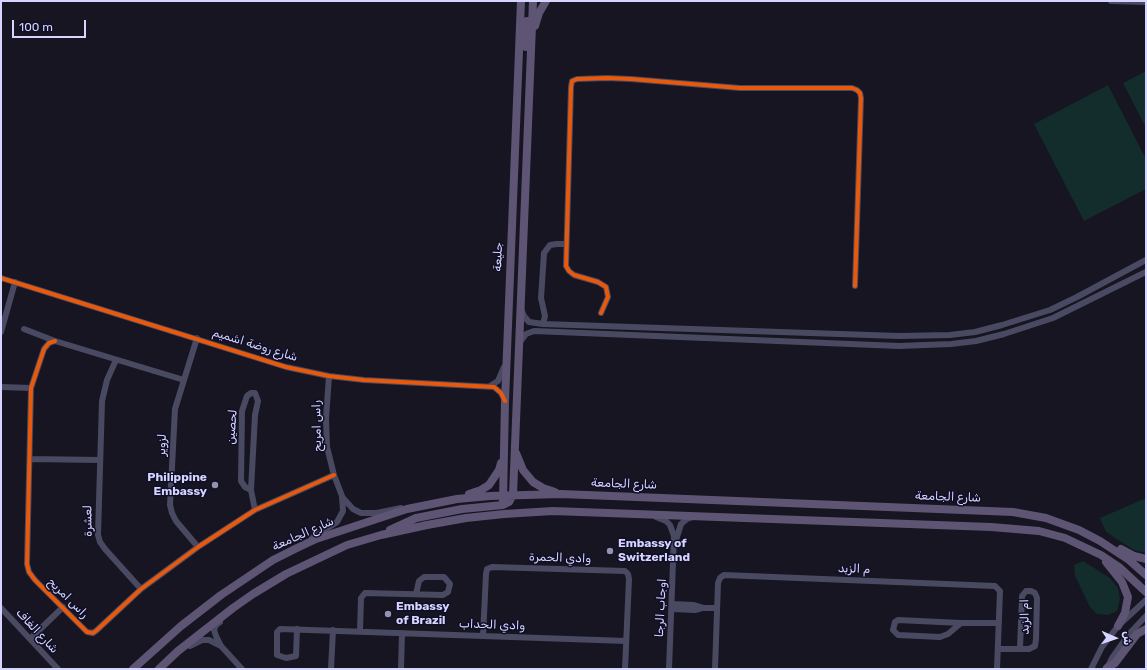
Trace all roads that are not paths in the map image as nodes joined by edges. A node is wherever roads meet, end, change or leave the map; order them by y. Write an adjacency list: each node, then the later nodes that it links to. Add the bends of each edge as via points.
1 (521, 1): 26 (main road, جليعة)
2 (528, 1): 8 (main road, via 525,90)
3 (533, 1): 7 (main road, جليعة)
4 (546, 1): 7 (main road, via 539,13)
5 (1112, 1): 6 (street)
6 (1146, 2)
7 (532, 37): 8 (main road, جليعة)
8 (530, 99): 15 (main road, جليعة)
9 (566, 244): 14 (street, via 571,87 574,80 607,78 740,88 855,89 861,98); 16 (street, via 566,263 569,271 606,287 608,297); 17 (street, via 550,245 544,253 541,298 545,316)
10 (1146, 260): 18 (street, via 1050,310 975,332 950,335 899,336)
11 (1146, 272): 21 (street, via 1053,318 1004,334 951,344 899,346)
12 (1, 278): 13 (street, شارع روضة اشميم)
13 (15, 282): 20 (street); 22 (street, شارع روضة اشميم)
14 (855, 286)
15 (521, 307): 17 (street, via 529,322); 24 (main road, جليعة)
16 (601, 313)
17 (543, 324): 18 (street)
18 (552, 324): 21 (street)
19 (24, 329): 23 (street)
20 (1, 332)
21 (552, 333): 24 (street, via 528,332)
22 (197, 338): 27 (street, شارع روضة اشميم, via 286,367); 28 (street, لزوير)
23 (55, 341): 25 (street); 31 (street, راس امريح, via 44,349)
24 (519, 344): 33 (main road, جليعة)
25 (116, 360): 28 (street); 36 (street, لعشرة, via 107,380 102,401)
26 (506, 362): 29 (street, via 498,381); 32 (main road, جليعة)
27 (329, 376): 29 (street, شارع روضة اشميم); 37 (street, راس امريح, via 326,434)
28 (184, 380): 53 (street, لزوير, via 175,409 170,505 176,521)
29 (489, 386): 32 (street, via 498,389)
30 (1, 387): 31 (street)
31 (31, 388): 35 (street, راس امريح)
32 (504, 401): 34 (main road, جليعة)
33 (515, 449): 39 (main road, via 523,470 533,482); 41 (main road, جليعة)
34 (504, 452): 40 (main road, جليعة); 43 (main road, via 499,470 489,485)
35 (30, 459): 36 (street); 63 (street, راس امريح, via 27,564 35,580)
36 (100, 460): 58 (street, لعشرة, via 100,542)
37 (334, 475): 42 (street, راس امريح); 46 (street, راس امريح)
38 (251, 490): 38 (street, لحصين, via 258,401 255,393 247,396 242,411 241,481); 46 (street, لحصين)
39 (561, 494): 41 (main road, شارع الجامعة); 52 (main road, شارع الجامعة, via 1013,512 1060,522)
40 (503, 495): 41 (main road, شارع الجامعة); 43 (main road, شارع الجامعة); 44 (main road, جليعة)
41 (513, 495): 44 (main road)
42 (342, 496): 45 (street, راس امريح, via 353,509 361,513); 51 (street, راس امريح, via 343,511 337,522)
43 (457, 499): 45 (main road, شارع الجامعة)
44 (503, 505): 47 (main road, جليعة); 50 (main road, via 462,509 416,518)
45 (418, 506): 51 (main road, شارع الجامعة)
46 (255, 510): 53 (street, راس امريح)
47 (504, 514): 48 (main road, via 553,511); 50 (main road, via 466,518)
48 (646, 514): 49 (main road); 54 (street, اوجاب الرجا, via 662,519 670,525)
49 (706, 516): 54 (street, اوجاب الرجا, via 691,518 681,524); 55 (main road, via 1039,531 1065,538)
50 (380, 535): 65 (main road, via 347,545 286,574)
51 (303, 545): 86 (main road, شارع الجامعة, via 273,560 221,595 181,626)
52 (1108, 546): 56 (main road); 57 (main road, شارع الجامعة)
53 (198, 547): 58 (street, راس امريح)
54 (675, 548): 62 (street, اوجاب الرجا)
55 (1101, 555): 59 (main road, via 1119,567); 72 (main road, via 1122,582 1127,593 1127,606)
56 (1146, 559)
57 (1146, 575)
58 (141, 589): 63 (street, راس امريح, via 92,633 87,632)
59 (1146, 592)
60 (416, 594): 60 (street, via 424,577 444,578 450,584 448,592 443,595); 76 (street, via 363,594)
61 (1146, 600): 72 (street)
62 (672, 606): 66 (street); 92 (street, اوجاب الرجا)
63 (63, 607): 79 (street, راس امريح)
64 (1, 608): 67 (street, شارع الغاف)
65 (233, 608): 81 (street, via 214,630); 84 (main road)
66 (716, 608): 71 (street, م الزبد, via 718,583 724,576 988,585 995,586 1000,591); 93 (street, م الزبد)
67 (6, 614): 69 (street); 79 (street, شارع الغاف)
68 (1146, 616): 96 (street, via 1129,634)
69 (1, 619)
70 (961, 623): 70 (street, via 898,620 893,630 898,635 940,637); 71 (street)
71 (999, 623): 82 (street, م الزبد)
72 (1118, 626): 95 (street, via 1102,647)
73 (297, 629): 73 (street, وادي الحداب, via 278,630 277,655 286,658 296,656); 75 (street, وادي الحداب)
74 (1146, 629): 96 (main road, via 1137,634 1115,663)
75 (333, 630): 76 (street, وادي الحداب); 89 (street)
76 (360, 631): 77 (street, وادي الحداب)
77 (402, 633): 78 (street, وادي الحداب); 90 (street)
78 (483, 636): 80 (street, وادي الحداب); 80 (street, وادي الحمرة, via 487,569 492,567 625,571 629,579)
79 (30, 638): 85 (street, شارع الغاف)
80 (626, 641): 91 (street, وادي الحمرة)
81 (221, 646): 84 (street, via 209,640 202,640); 88 (street)
82 (998, 649): 83 (street, ام الزبد); 94 (street, م الزبد)
83 (1020, 649): 83 (street, ام الزبد, via 1031,649 1036,643 1037,596 1031,591 1026,591 1022,596)
84 (178, 651): 87 (main road)
85 (58, 669)
86 (133, 669)
87 (158, 669)
88 (242, 669)
89 (331, 669)
90 (401, 669)
91 (625, 669)
92 (669, 669)
93 (714, 669)
94 (997, 669)
95 (1091, 669)
96 (1107, 669)

